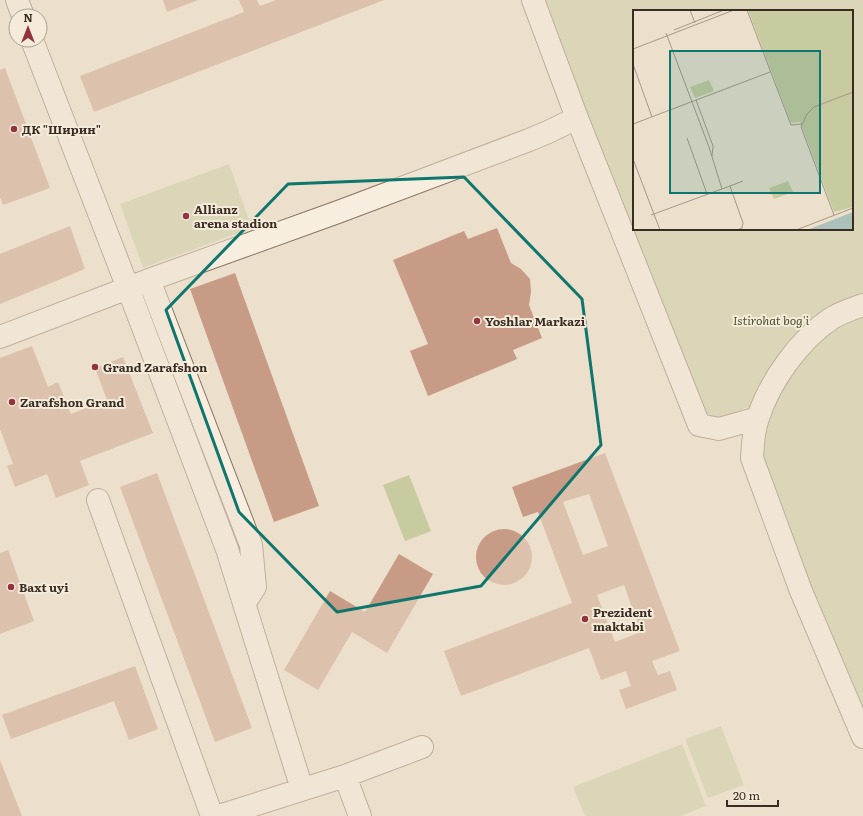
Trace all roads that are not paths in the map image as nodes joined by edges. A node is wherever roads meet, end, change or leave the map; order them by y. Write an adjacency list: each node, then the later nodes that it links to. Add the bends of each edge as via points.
1 (533, 0): 3 (street)
2 (35, 48): 5 (street)
3 (577, 118): 4 (street, via 548,132 345,210); 8 (street, via 699,425 719,429)
4 (149, 280): 5 (street); 10 (street, via 251,545 255,587)
5 (128, 288): 7 (street); 10 (street, via 227,549)
6 (863, 305): 8 (street, via 831,319 806,338 786,363 768,393)
7 (0, 338)
8 (758, 418): 11 (street, via 752,458 801,591)
9 (98, 500): 15 (street)
10 (244, 604): 14 (street)
11 (863, 737)
12 (422, 747): 13 (street)
13 (345, 776): 14 (street); 17 (street)
14 (302, 790): 16 (street)
15 (212, 816)
16 (219, 816)
17 (360, 816)

